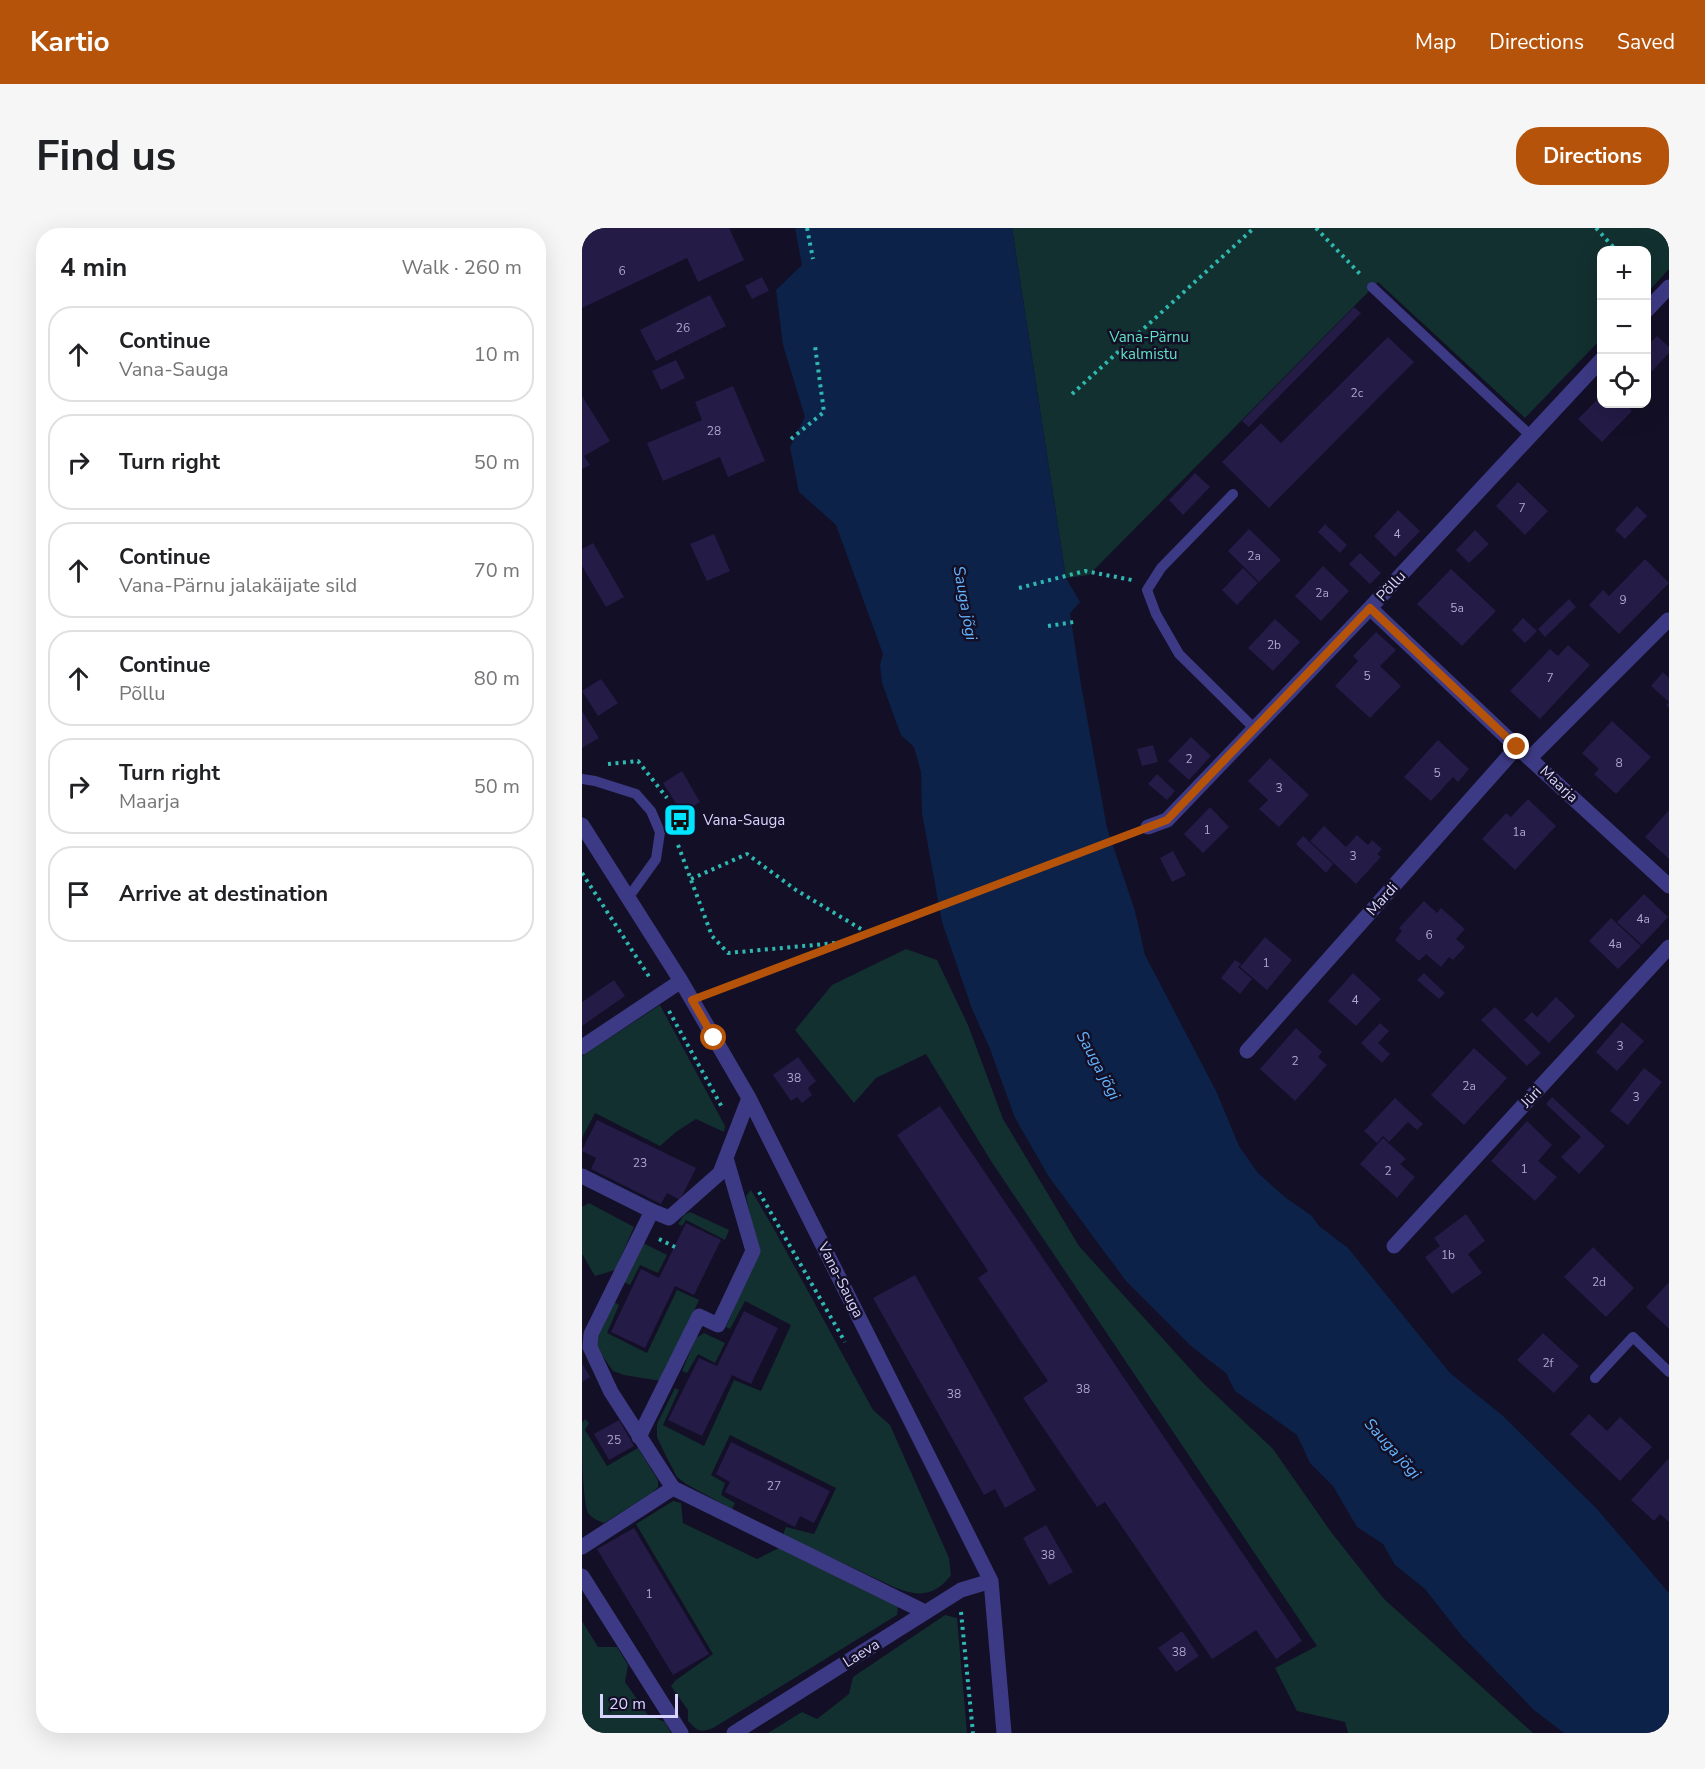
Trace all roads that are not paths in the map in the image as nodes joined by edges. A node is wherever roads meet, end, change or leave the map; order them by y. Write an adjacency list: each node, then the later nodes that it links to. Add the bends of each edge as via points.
1 (1372, 287): 5 (lane)
2 (1669, 287): 3 (street)
3 (1651, 307)
4 (1597, 364): 5 (street, Põllu)
5 (1531, 436): 7 (street, Põllu)
6 (1233, 494): 9 (lane, via 1161,568 1147,590 1156,615 1179,654)
7 (1370, 608): 9 (street, Põllu); 10 (street, Maarja)
8 (1668, 620): 11 (street)
9 (1255, 729): 14 (street, Põllu, via 1167,820)
10 (1517, 747): 11 (street, Maarja); 20 (street, Mardi)
11 (1530, 758): 15 (street, Maarja)
12 (582, 779): 16 (lane, via 636,794 651,811 660,832 656,859)
13 (582, 825): 16 (street, Vana-Sauga)
14 (1148, 827)
15 (1669, 886)
16 (628, 898): 18 (street, Vana-Sauga)
17 (1669, 947): 25 (street, Jüri)
18 (681, 981): 19 (street); 21 (street, Vana-Sauga)
19 (582, 1047)
20 (1247, 1051)
21 (749, 1098): 22 (street); 32 (street, Vana-Sauga)
22 (726, 1158): 24 (street, via 720,1173 669,1218); 28 (street, via 753,1251 718,1325 699,1316)
23 (582, 1176): 24 (street)
24 (652, 1211): 28 (street, via 591,1334 591,1347 611,1392)
25 (1394, 1246)
26 (1669, 1372): 27 (lane, via 1633,1337)
27 (1595, 1377)
28 (639, 1437): 29 (street)
29 (673, 1488): 30 (street); 33 (street)
30 (582, 1546)
31 (582, 1576): 34 (street)
32 (991, 1581): 33 (street, Laeva, via 961,1590); 36 (street, Vana-Sauga)
33 (925, 1612): 35 (street, Laeva)
34 (681, 1733)
35 (734, 1733)
36 (1004, 1733)

